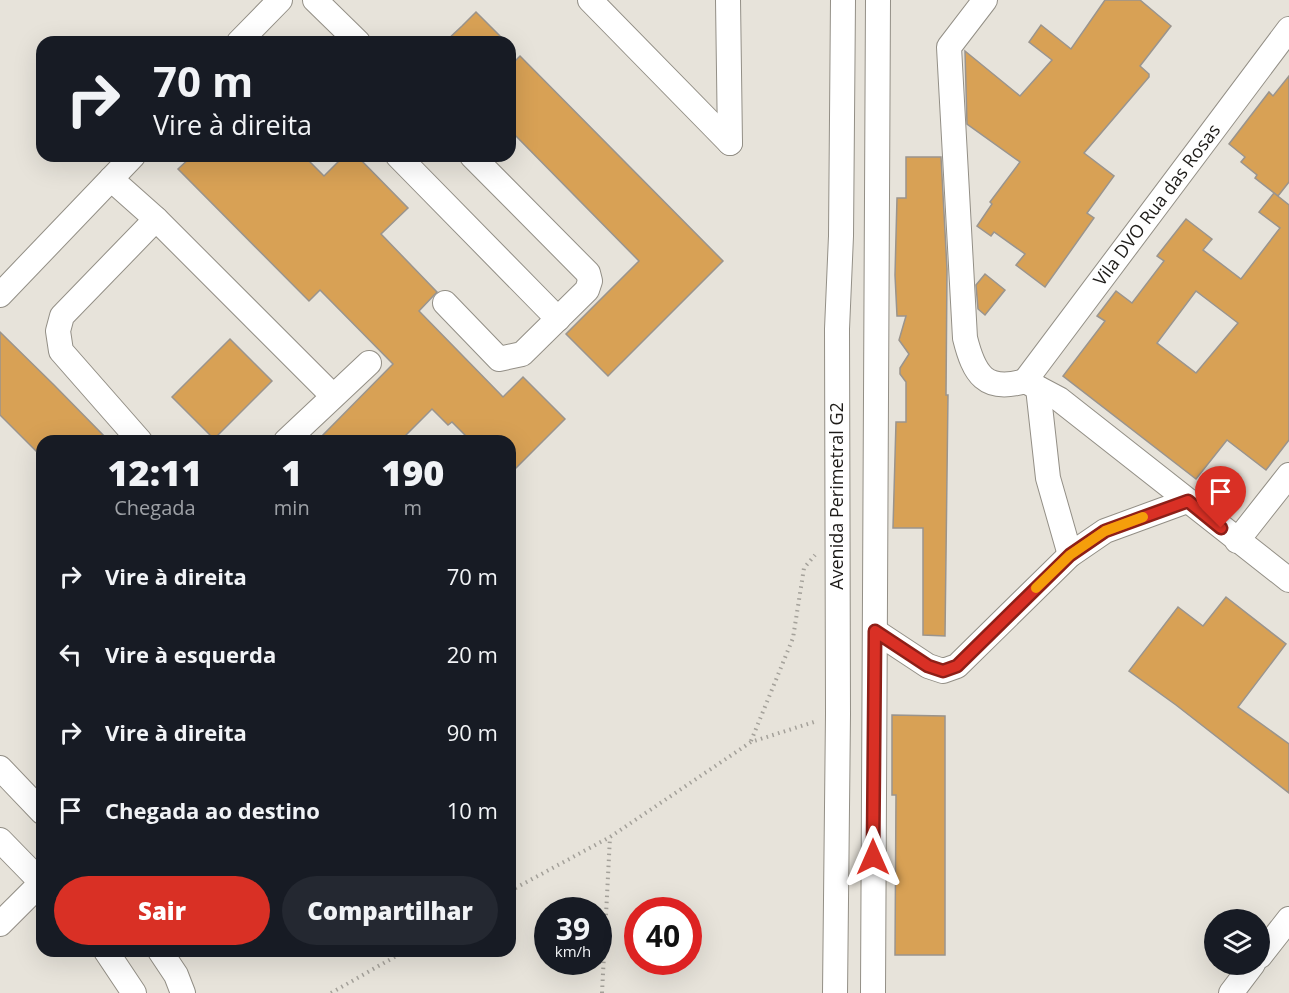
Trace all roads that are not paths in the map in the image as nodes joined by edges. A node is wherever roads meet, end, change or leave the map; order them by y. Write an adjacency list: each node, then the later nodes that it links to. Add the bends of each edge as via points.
1 (280, 0): 10 (street)
2 (315, 0): 11 (street)
3 (729, 0): 8 (street, via 730,143)
4 (843, 0): 44 (street, Avenida Perimetral G2, via 837,328)
5 (854, 0): 45 (street)
6 (878, 0): 30 (street)
7 (985, 0): 21 (street, via 950,47 965,339 974,369 983,379 996,385)
8 (601, 4)
9 (1289, 29): 21 (street, Vila DVO Rua das Rosas)
10 (245, 36)
11 (342, 36)
12 (127, 162): 15 (street)
13 (404, 162): 19 (street)
14 (478, 162): 19 (street, via 588,273 587,290)
15 (111, 179): 16 (street); 17 (street)
16 (156, 219): 22 (street); 23 (street, via 62,316 58,331 61,351)
17 (0, 295)
18 (446, 303): 19 (street, via 499,359 522,354)
19 (558, 318)
20 (369, 363): 22 (street)
21 (1032, 385): 26 (street, via 1059,399); 28 (street, via 1048,478)
22 (333, 396): 24 (street)
23 (135, 435)
24 (292, 435)
25 (1289, 475): 27 (street)
26 (1188, 501): 27 (street); 28 (street, via 1105,531)
27 (1237, 541): 29 (street)
28 (1070, 555): 30 (street, via 957,666 943,671 928,666)
29 (1289, 580)
30 (875, 631): 46 (street)
31 (0, 768): 32 (street)
32 (36, 806)
33 (0, 840): 34 (street)
34 (36, 877)
35 (36, 889): 37 (street)
36 (1289, 919): 38 (street)
37 (0, 924)
38 (1270, 943)
39 (110, 957): 42 (street)
40 (164, 957): 43 (street)
41 (1245, 975): 47 (street)
42 (134, 993)
43 (183, 993)
44 (835, 993)
45 (850, 993)
46 (873, 993)
47 (1231, 993)

